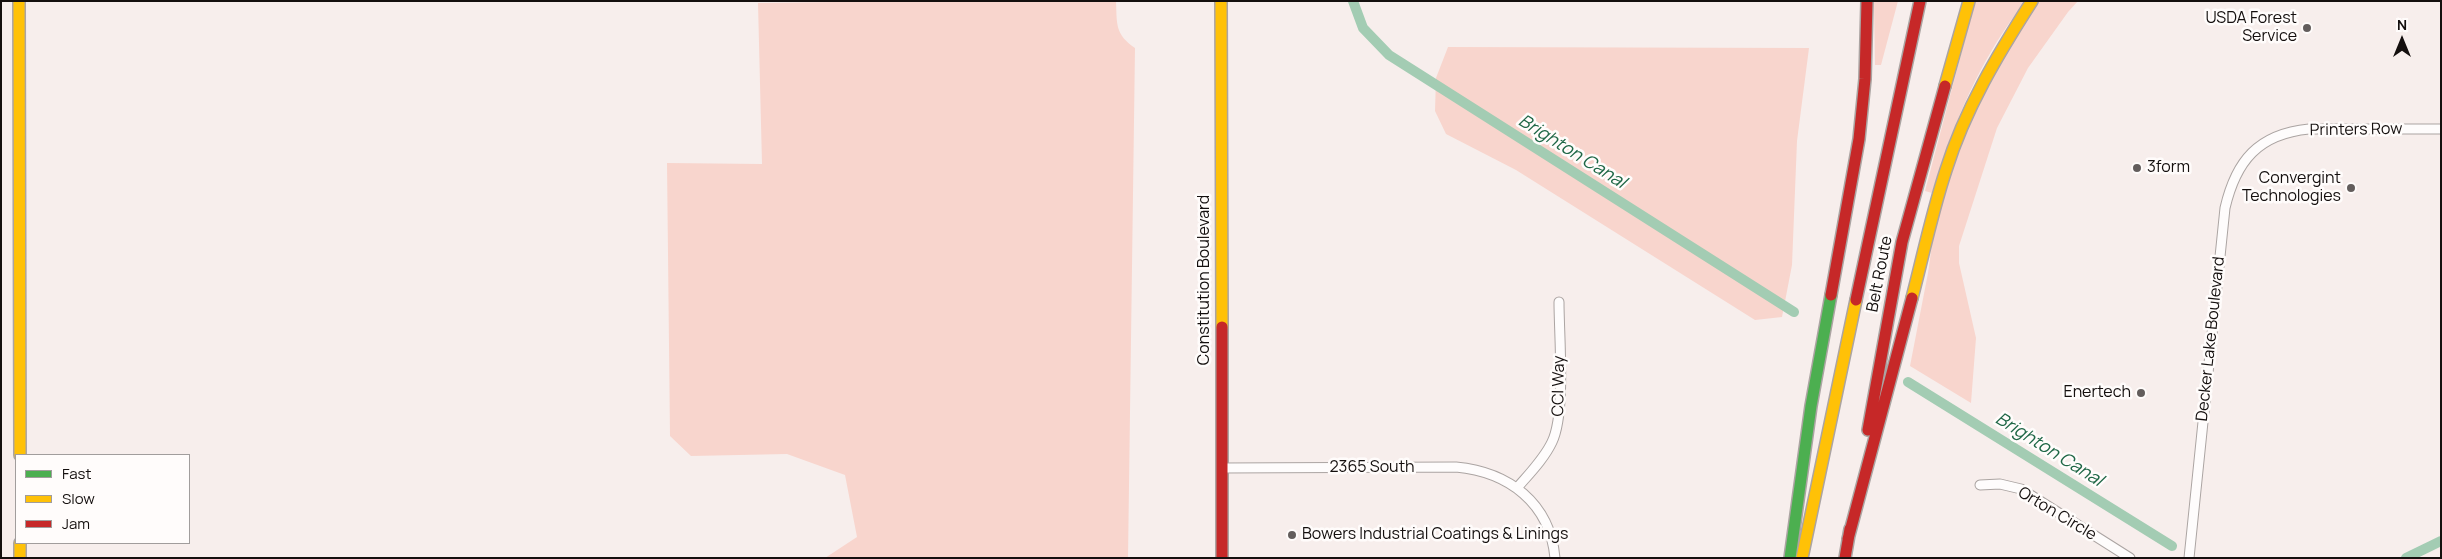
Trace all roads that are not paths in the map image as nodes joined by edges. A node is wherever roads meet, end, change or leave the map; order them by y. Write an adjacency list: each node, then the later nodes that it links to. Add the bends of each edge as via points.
1 (19, 1): 10 (main road)
2 (1221, 1): 11 (main road, Constitution Boulevard)
3 (1867, 1): 19 (main road, via 1859,139 1810,406)
4 (1920, 1): 20 (main road, Belt Route, via 1867,238)
5 (1969, 1): 14 (main road, Belt Route, via 1902,242)
6 (2032, 1): 14 (main road, via 1994,60 1946,170)
7 (2441, 129): 8 (street, Printers Row, via 2309,130)
8 (2272, 138): 23 (street, Decker Lake Boulevard, via 2242,162 2230,183 2224,208)
9 (1560, 302): 13 (street, CCI Way, via 1557,428 1548,449)
10 (20, 454)
11 (1222, 468): 13 (street, 2365 South, via 1456,467 1493,474); 17 (main road, Constitution Boulevard)
12 (1980, 485): 22 (street, Orton Circle, via 2000,484 2021,489)
13 (1517, 488): 18 (street, 2365 South, via 1542,517)
14 (1848, 539): 21 (main road, Belt Route)
15 (20, 544): 16 (main road)
16 (20, 558)
17 (1222, 558)
18 (1555, 558)
19 (1790, 558)
20 (1802, 558)
21 (1845, 558)
22 (2130, 558)
23 (2189, 558)

